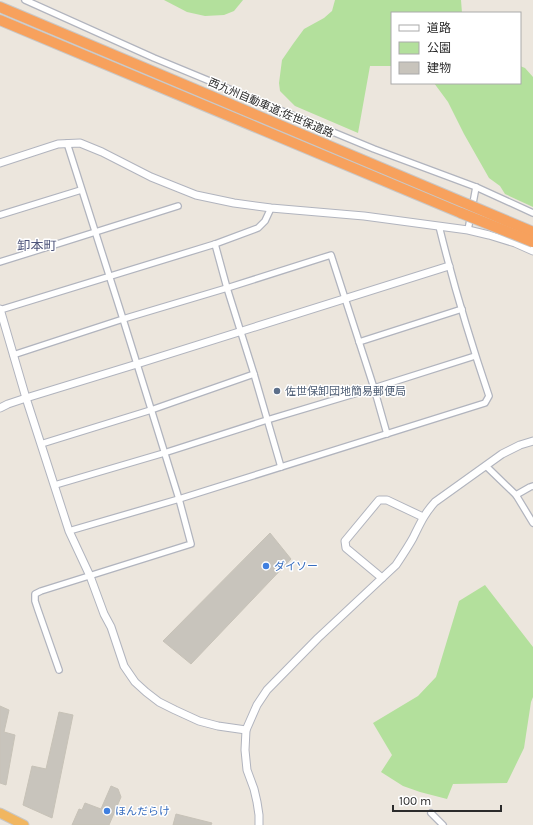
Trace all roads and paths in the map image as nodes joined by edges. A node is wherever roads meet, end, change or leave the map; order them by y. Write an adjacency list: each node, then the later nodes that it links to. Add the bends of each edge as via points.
1 (25, 0): 6 (street, via 161,61 374,149)
2 (0, 7): 15 (highway, 西九州自動車道;佐世保道路, bridge)
3 (0, 20): 16 (highway, bridge)
4 (67, 144): 5 (street, via 58,144); 7 (street); 9 (street, via 80,143 196,195 234,204)
5 (0, 163)
6 (476, 187): 10 (street); 13 (street)
7 (81, 190): 11 (street); 14 (street)
8 (178, 206): 14 (street)
9 (271, 208): 12 (street); 17 (street, via 265,221 258,228)
10 (533, 213)
11 (0, 215)
12 (439, 226): 13 (street); 20 (street)
13 (468, 230): 18 (street, via 515,243)
14 (94, 232): 19 (street); 21 (street)
15 (533, 232)
16 (533, 242)
17 (215, 244): 21 (street); 22 (street)
18 (533, 251)
19 (0, 262)
20 (449, 266): 23 (street); 24 (street)
21 (108, 276): 25 (street); 26 (street)
22 (227, 288): 23 (street, via 331,255); 26 (street); 27 (street)
23 (345, 299): 27 (street); 28 (street)
24 (462, 309): 28 (street); 30 (street)
25 (0, 310): 29 (street)
26 (123, 319): 29 (street); 31 (street)
27 (240, 331): 31 (street); 32 (street)
28 (359, 342): 33 (street)
29 (13, 355): 34 (street)
30 (476, 356): 33 (street); 38 (street, via 489,396 485,403)
31 (137, 364): 34 (street); 36 (street)
32 (254, 374): 36 (street); 37 (street)
33 (374, 388): 37 (street); 38 (street)
34 (26, 398): 35 (street); 40 (street)
35 (0, 408)
36 (151, 410): 40 (street); 41 (street)
37 (267, 420): 41 (street); 43 (street)
38 (387, 434): 43 (street)
39 (533, 441): 42 (street, via 512,448)
40 (41, 444): 44 (street)
41 (164, 453): 44 (street); 47 (street)
42 (486, 466): 46 (street); 48 (street, via 435,502)
43 (281, 467): 47 (street)
44 (55, 485): 50 (street)
45 (533, 486): 46 (street)
46 (516, 495): 49 (street)
47 (179, 500): 50 (street); 51 (street, via 192,544)
48 (423, 517): 52 (street, via 404,554); 52 (street, via 387,500 380,500 345,541 346,548)
49 (533, 523)
50 (69, 531): 51 (street)
51 (90, 576): 53 (street, via 35,594 35,601); 54 (street, via 124,666 134,682 159,702 199,721)
52 (382, 578): 54 (street, via 267,690 256,705)
53 (59, 670)
54 (246, 730): 58 (street, via 247,770 254,788)
55 (0, 813): 57 (highway)
56 (431, 813): 59 (street)
57 (24, 825)
58 (259, 825)
59 (443, 825)

